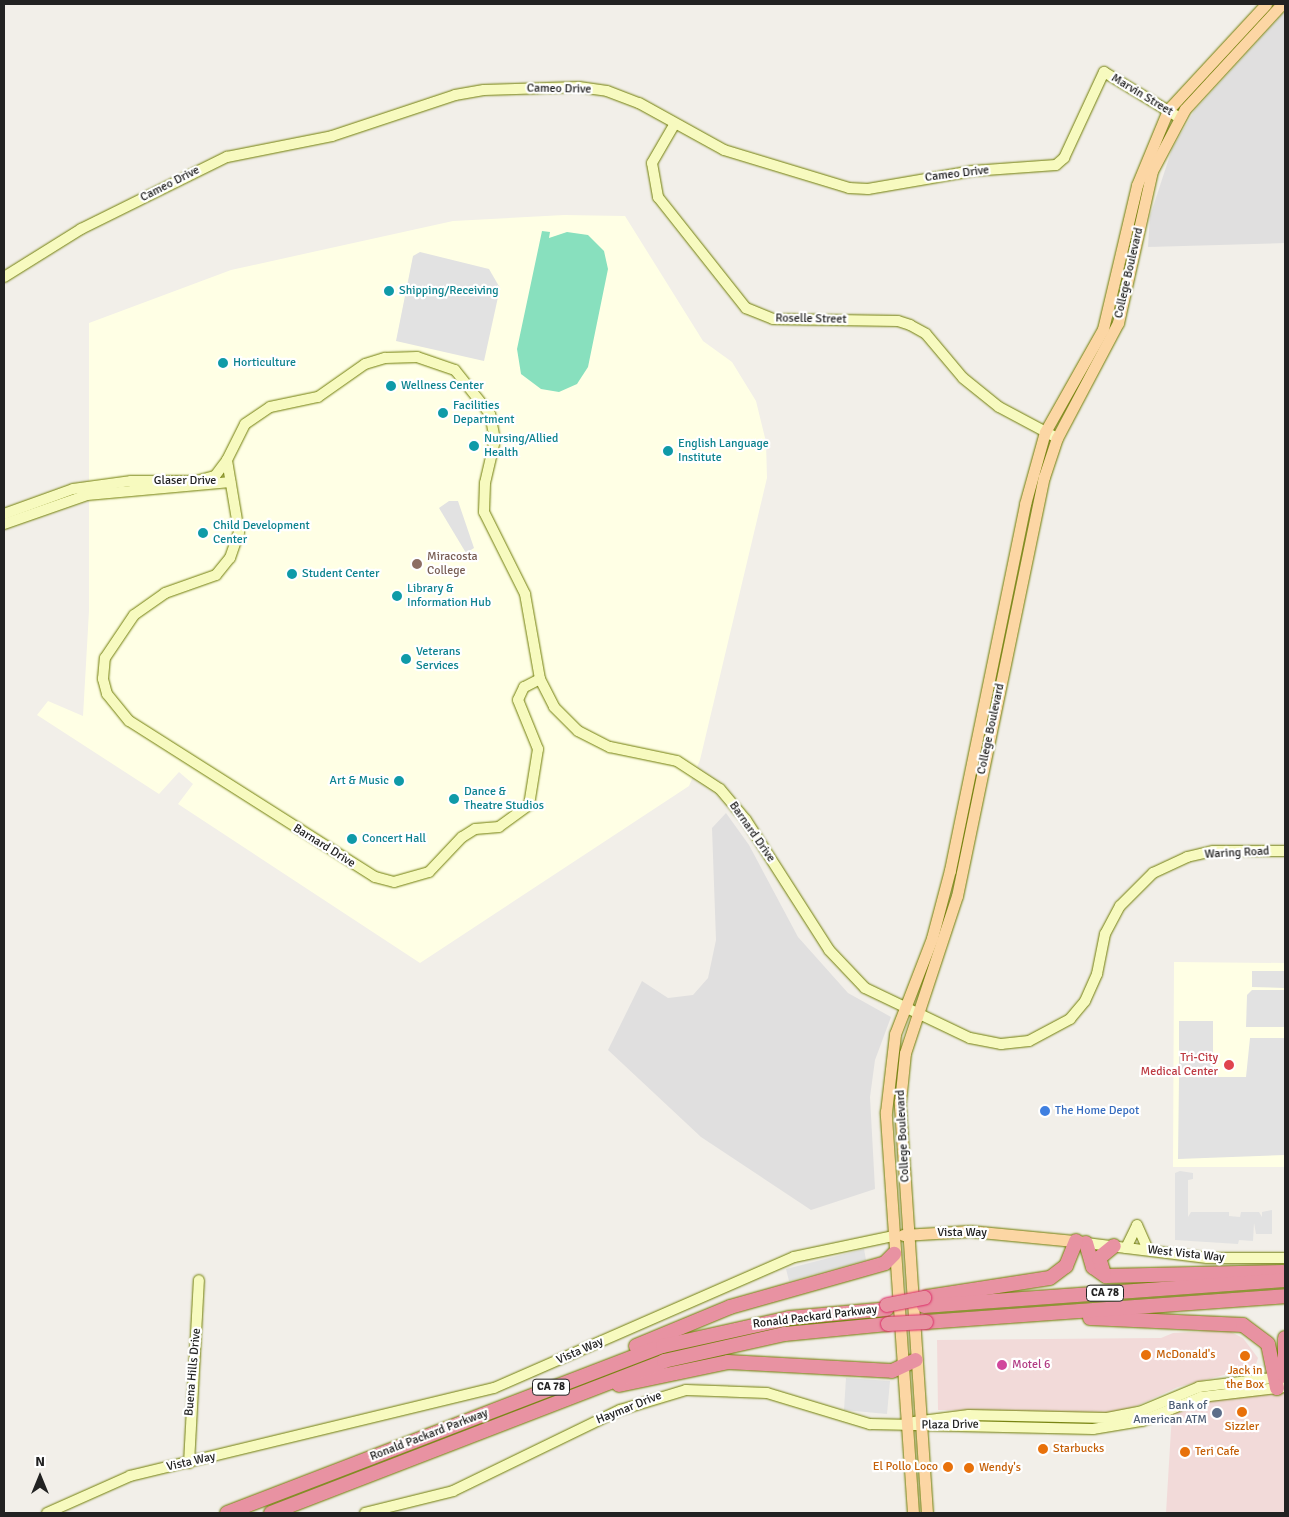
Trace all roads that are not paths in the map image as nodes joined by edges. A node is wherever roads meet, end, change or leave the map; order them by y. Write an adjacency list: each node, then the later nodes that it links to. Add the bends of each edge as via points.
1 (1282, 4): 3 (main road, College Boulevard)
2 (1262, 8): 3 (main road, via 1237,41); 5 (main road, College Boulevard)
3 (1237, 52): 6 (main road, College Boulevard)
4 (1104, 72): 5 (street, Marvin Street); 7 (street, Cameo Drive, via 1064,158 1056,165 972,171 868,189 849,188 724,150)
5 (1168, 110): 6 (street, Marvin Street); 9 (main road, College Boulevard, via 1137,185 1103,329)
6 (1180, 118): 10 (main road, College Boulevard, via 1152,171 1118,324)
7 (674, 125): 8 (street, Cameo Drive, via 639,103 607,91 523,89 455,95 332,136 258,149 208,165 81,229); 9 (street, Roselle Street, via 652,163 658,198 746,308 773,319 910,325 926,334 963,378 999,408)
8 (4, 277)
9 (1045, 432): 10 (street, Roselle Street); 18 (main road, College Boulevard, via 1025,504 950,870 932,938)
10 (1057, 438): 19 (main road, College Boulevard, via 1044,477 957,896 945,945)
11 (227, 460): 12 (street, via 215,476); 13 (street, Barnard Drive); 16 (street, via 245,424 255,415 270,407 318,397 354,370 385,358 428,359 455,370 490,414 495,440 484,483 484,512 525,594)
12 (196, 481): 13 (street, Glaser Drive); 14 (street, Glaser Drive, via 131,481 79,488)
13 (230, 482): 15 (street, Glaser Drive, via 87,495); 16 (street, Barnard Drive, via 239,532 230,558 216,575 165,592 134,615 105,658 103,679 107,694 124,717 302,832 375,877 394,882 429,872 475,829 499,827 521,815 531,799 538,749 519,712 518,700 524,687)
14 (4, 514)
15 (4, 524)
16 (540, 679): 18 (street, Barnard Drive, via 554,707 578,731 610,746 677,761 720,789 746,820 846,972 865,988)
17 (1285, 851): 19 (street, Waring Road, via 1213,852 1187,857 1153,873 1120,906 1105,934 1097,974 1085,1000 1070,1019 1041,1037 1013,1044 988,1043)
18 (906, 1008): 19 (street, Waring Road); 21 (main road, College Boulevard, via 895,1034 886,1091)
19 (918, 1014): 20 (main road, College Boulevard, via 905,1052 900,1094)
20 (909, 1234): 21 (main road, Vista Way); 22 (main road, Vista Way, via 970,1231); 35 (main road, College Boulevard)
21 (894, 1236): 25 (main road, College Boulevard); 45 (street, Vista Way, via 794,1257 494,1388)
22 (1081, 1242): 23 (street, West Vista Way); 28 (highway, via 1093,1267); 32 (highway, via 1066,1266 1050,1278)
23 (1120, 1247): 24 (street, West Vista Way); 24 (street, via 1136,1225); 28 (highway, via 1099,1258)
24 (1148, 1250): 26 (street, West Vista Way, via 1207,1258)
25 (894, 1254): 36 (main road, College Boulevard); 38 (highway, via 885,1263 730,1307)
26 (1285, 1258)
27 (1285, 1272): 28 (highway)
28 (1106, 1276)
29 (199, 1280): 45 (street, Buena Hills Drive)
30 (1285, 1280): 32 (highway, Ronald Packard Parkway / CA 78)
31 (1285, 1296): 33 (highway, Ronald Packard Parkway / CA 78)
32 (924, 1302): 38 (highway, Ronald Packard Parkway / CA 78, via 725,1330 663,1346)
33 (1052, 1312): 37 (highway, via 1078,1318 1243,1325 1268,1344); 39 (highway, Ronald Packard Parkway / CA 78, bridge, via 785,1334 718,1347)
34 (1285, 1338): 37 (highway)
35 (916, 1360): 36 (highway); 43 (main road, College Boulevard)
36 (902, 1370): 39 (highway, via 728,1362); 42 (main road, College Boulevard)
37 (1282, 1381): 41 (street, Plaza Drive, via 1199,1387)
38 (560, 1384): 48 (highway, Ronald Packard Parkway / CA 78)
39 (591, 1388): 49 (highway, Ronald Packard Parkway / CA 78)
40 (1016, 1416): 41 (street, Plaza Drive); 43 (street, Plaza Drive); 44 (street)
41 (1125, 1421): 44 (street, Plaza Drive)
42 (906, 1424): 43 (street, Plaza Drive); 46 (main road, College Boulevard); 50 (street, Haymar Drive, via 848,1419 767,1393 686,1390 620,1410 453,1491)
43 (920, 1424): 44 (street, Plaza Drive); 51 (main road, College Boulevard)
44 (1008, 1425)
45 (189, 1463): 47 (street, Vista Way, via 110,1482)
46 (913, 1508): 51 (main road)
47 (47, 1513)
48 (227, 1513)
49 (271, 1513)
50 (365, 1513)
51 (927, 1513)

